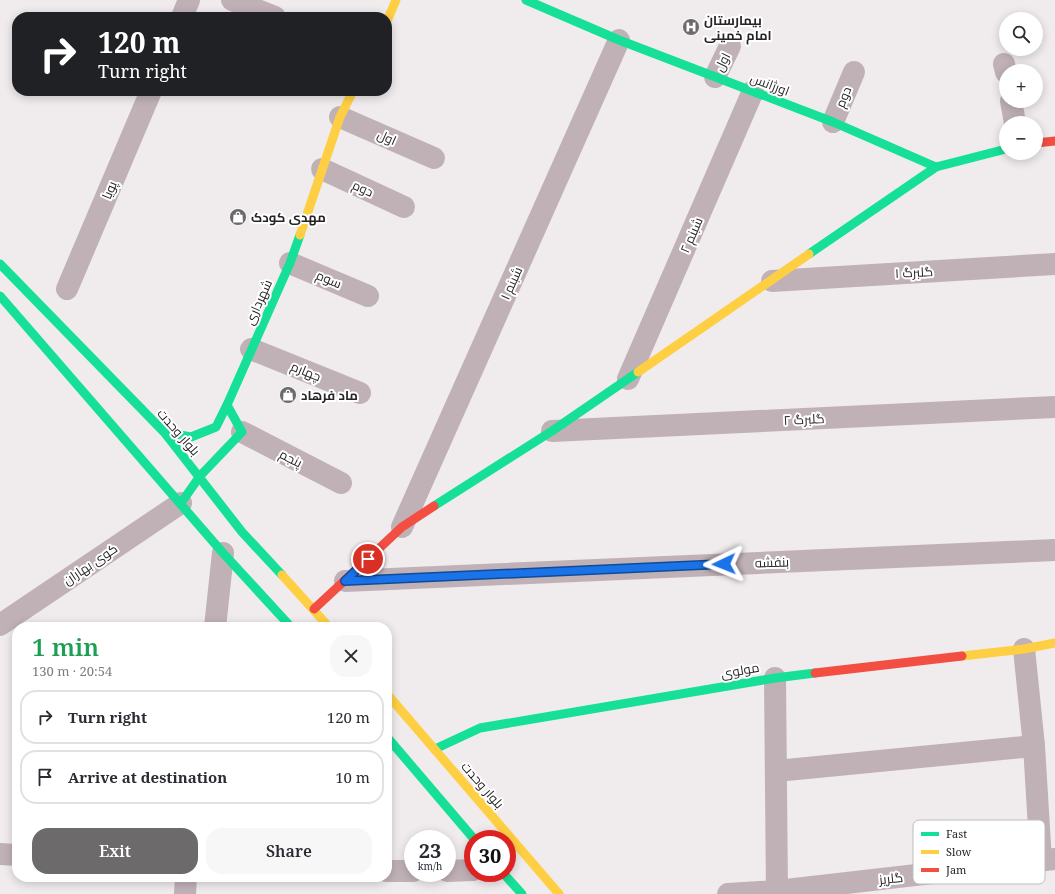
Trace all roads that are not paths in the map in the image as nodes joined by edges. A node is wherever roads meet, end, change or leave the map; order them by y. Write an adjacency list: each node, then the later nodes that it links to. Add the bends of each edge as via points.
1 (189, 0): 5 (street)
2 (232, 0): 6 (street)
3 (396, 0): 7 (street)
4 (526, 0): 8 (street, اورژانس)
5 (184, 12)
6 (262, 12)
7 (391, 12)
8 (619, 40): 11 (street, اورژانس); 42 (street, شبنم ۱)
9 (730, 46): 11 (street, اول)
10 (854, 72): 16 (street, دوم)
11 (715, 77): 12 (street, اورژانس)
12 (753, 91): 16 (street, اورژانس); 32 (street, شبنم ۲)
13 (149, 96): 28 (street, پویا)
14 (350, 96): 15 (street, شهرداری)
15 (340, 116): 20 (street, اول); 22 (street, شهرداری)
16 (833, 122): 21 (street, اورژانس)
17 (1055, 140): 18 (street)
18 (1043, 142)
19 (999, 151): 21 (street)
20 (434, 158)
21 (936, 168): 27 (street)
22 (322, 169): 23 (street, دوم); 24 (street, شهرداری)
23 (404, 207)
24 (290, 263): 30 (street, سوم); 31 (street, شهرداری)
25 (0, 264): 37 (street, بلوار وحدت)
26 (1055, 264): 27 (street, گلبرگ ۱)
27 (772, 281): 32 (street)
28 (67, 289)
29 (0, 296): 41 (street)
30 (368, 296)
31 (251, 349): 33 (street, چهارم); 34 (street, شهرداری)
32 (628, 379): 36 (street)
33 (360, 393)
34 (227, 405): 37 (street, شهرداری, via 216,427 191,437); 38 (street)
35 (1055, 407): 36 (street, گلبرگ ۲)
36 (552, 431): 42 (street)
37 (164, 432): 39 (street, بلوار وحدت)
38 (242, 432): 39 (street); 40 (street, پنجم)
39 (200, 476): 41 (street); 46 (street, بلوار وحدت, via 242,532)
40 (341, 483)
41 (181, 503): 44 (street); 50 (street, کوی بهاران)
42 (402, 527): 45 (street)
43 (1055, 550): 45 (street, بنفشه)
44 (223, 553): 47 (street); 48 (street)
45 (345, 581): 46 (street)
46 (314, 609): 49 (street, بلوار وحدت)
47 (216, 622)
48 (286, 622)
49 (325, 622)
50 (0, 625)
51 (1055, 643): 52 (street, مولوی)
52 (1024, 649): 53 (street, مولوی); 56 (street)
53 (775, 678): 57 (street, مولوی, via 480,728); 58 (street)
54 (392, 700): 57 (street, بلوار وحدت)
55 (392, 743): 60 (street)
56 (1034, 746): 58 (street); 59 (street)
57 (435, 750): 73 (street, بلوار وحدت)
58 (776, 771): 70 (street)
59 (1043, 820)
60 (466, 830)
61 (1045, 836): 64 (street)
62 (0, 854): 63 (street)
63 (12, 855)
64 (1048, 860)
65 (392, 871): 66 (street)
66 (404, 871)
67 (913, 876): 70 (street, گلریز)
68 (186, 882): 71 (street)
69 (511, 882): 72 (street)
70 (777, 892): 74 (street, گلریز)
71 (185, 894)
72 (522, 894)
73 (560, 894)
74 (728, 894)

